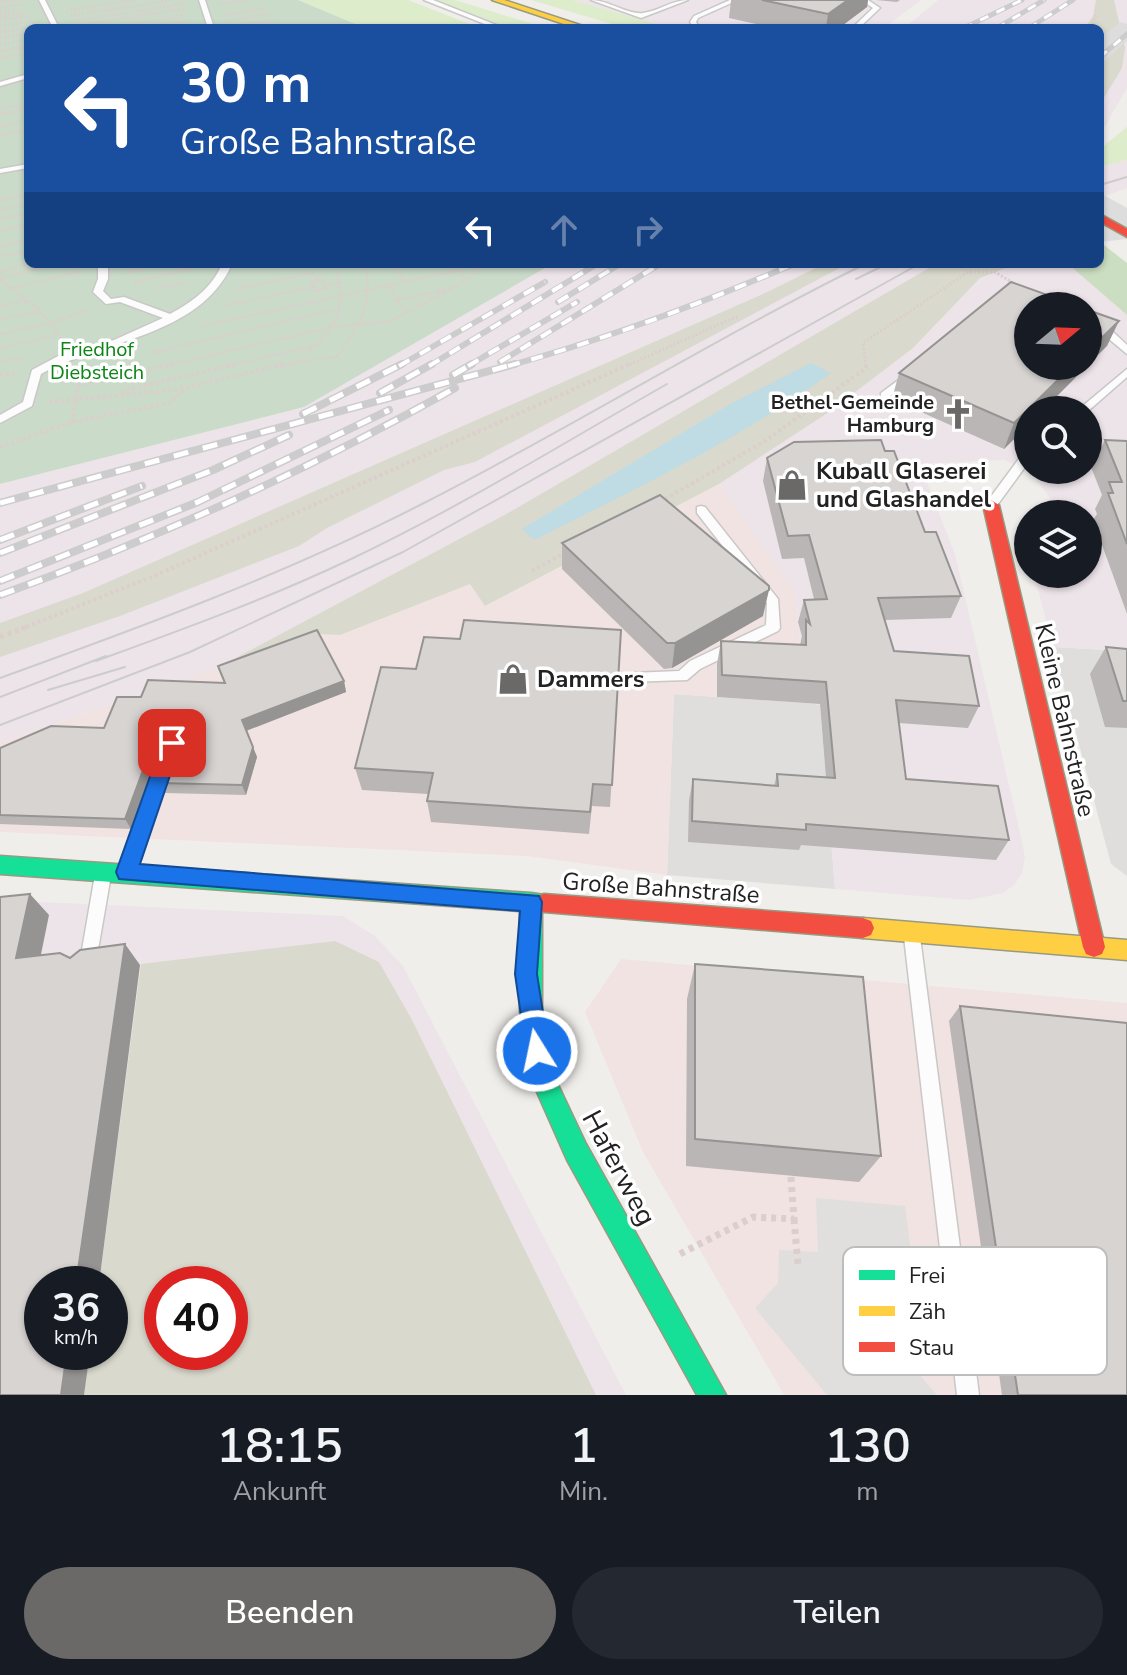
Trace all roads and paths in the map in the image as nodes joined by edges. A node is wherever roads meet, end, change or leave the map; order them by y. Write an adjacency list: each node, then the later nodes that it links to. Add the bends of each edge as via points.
1 (18, 0): 12 (path)
2 (40, 0): 12 (path); 19 (lane)
3 (136, 0): 19 (path)
4 (172, 0): 19 (path)
5 (258, 0): 13 (path)
6 (427, 0): 25 (lane)
7 (496, 0): 26 (street)
8 (594, 0): 9 (lane, via 641,16)
9 (685, 0)
10 (735, 0): 27 (lane, via 696,17)
11 (864, 0): 28 (lane, via 877,8)
12 (1, 3)
13 (265, 9): 14 (path); 15 (path)
14 (207, 13): 15 (path); 19 (path); 20 (path); 21 (path); 22 (path)
15 (270, 14): 18 (path)
16 (1096, 15): 29 (path)
17 (0, 20): 19 (path)
18 (274, 20): 23 (path); 24 (path)
19 (52, 21): 30 (path)
20 (101, 24)
21 (132, 24)
22 (160, 24)
23 (248, 24)
24 (277, 24)
25 (490, 24)
26 (572, 24)
27 (694, 24)
28 (859, 24)
29 (1093, 24)
30 (0, 26)
31 (24, 27): 32 (path)
32 (0, 32)
33 (24, 34): 34 (path)
34 (0, 37)
35 (24, 41): 36 (path)
36 (0, 44)
37 (24, 47): 38 (path)
38 (0, 51)
39 (24, 54): 40 (path)
40 (0, 58)
41 (24, 77): 42 (lane)
42 (16, 80): 43 (lane); 44 (lane)
43 (24, 83)
44 (0, 84)
45 (24, 106): 48 (path, via 1,109)
46 (24, 110): 47 (path)
47 (13, 112): 48 (path); 50 (path)
48 (1, 114)
49 (24, 120): 50 (path)
50 (16, 123): 51 (path)
51 (0, 126)
52 (24, 131): 53 (path)
53 (0, 135)
54 (24, 167): 55 (lane)
55 (0, 171)
56 (24, 196): 57 (path)
57 (0, 200)
58 (24, 205): 59 (path)
59 (0, 210)
60 (24, 213): 61 (path)
61 (0, 219)
62 (1104, 220): 65 (street)
63 (24, 226): 64 (path)
64 (0, 230)
65 (1127, 234)
66 (24, 241): 67 (path)
67 (1, 245)
68 (24, 252): 69 (path)
69 (0, 256)
70 (24, 265): 82 (path)
71 (44, 268): 82 (path)
72 (92, 268): 92 (path)
73 (102, 268): 94 (lane)
74 (191, 268): 94 (path)
75 (223, 268): 97 (path)
76 (225, 268): 96 (lane)
77 (336, 268): 86 (path)
78 (366, 268): 91 (path)
79 (397, 268): 85 (path)
80 (480, 268): 83 (path)
81 (460, 270): 83 (path); 85 (path)
82 (0, 279): 92 (path)
83 (466, 280): 93 (path)
84 (317, 281): 88 (path); 89 (path, via 312,282); 96 (path, via 313,273)
85 (404, 281): 87 (path)
86 (341, 282): 88 (path); 95 (path)
87 (387, 284): 91 (path); 98 (path)
88 (324, 285): 89 (path, via 326,289)
89 (314, 287): 106 (path)
90 (1020, 287): 133 (path, via 1000,271 968,272 863,343 866,368 765,441)
91 (371, 288): 95 (path); 109 (path)
92 (12, 289): 99 (path)
93 (450, 289): 98 (path); 104 (path)
94 (98, 292): 100 (lane)
95 (343, 293): 102 (path); 111 (path)
96 (206, 295): 106 (lane)
97 (121, 299): 100 (lane); 106 (lane)
98 (395, 300): 104 (path)
99 (29, 301): 101 (path); 103 (path)
100 (109, 302): 108 (path)
101 (0, 306)
102 (342, 308): 110 (path); 119 (path)
103 (40, 310): 107 (path); 108 (path)
104 (406, 314): 109 (path)
105 (738, 316): 138 (path, via 154,576)
106 (169, 317): 117 (lane, via 119,342)
107 (0, 319)
108 (52, 323): 113 (path); 114 (path)
109 (362, 326): 110 (path); 120 (path, via 337,356)
110 (333, 327): 115 (path); 127 (path, via 78,386)
111 (188, 329)
112 (1102, 329): 118 (lane)
113 (0, 334)
114 (60, 335): 116 (path); 117 (path)
115 (318, 345): 120 (path); 124 (path)
116 (0, 348)
117 (69, 351): 128 (lane, via 36,372)
118 (1127, 351)
119 (141, 356)
120 (299, 359): 123 (path)
121 (921, 365): 125 (lane)
122 (1127, 372): 126 (lane)
123 (186, 388): 124 (path); 130 (path, via 170,403)
124 (120, 395): 127 (path)
125 (885, 395)
126 (1099, 396)
127 (74, 400): 128 (path); 130 (path)
128 (28, 404): 129 (lane)
129 (0, 420)
130 (72, 422): 131 (path)
131 (0, 447)
132 (1014, 474): 134 (lane)
133 (654, 505)
134 (991, 505): 146 (street, Kleine Bahnstraße)
135 (701, 510): 139 (lane, via 773,602 773,628 682,676)
136 (572, 549): 137 (path)
137 (532, 571)
138 (0, 637)
139 (632, 678)
140 (172, 743): 143 (lane)
141 (0, 865): 142 (street, Große Bahnstraße)
142 (104, 871): 143 (street, Große Bahnstraße); 148 (lane)
143 (127, 872): 144 (street, Große Bahnstraße)
144 (531, 902): 145 (street, Große Bahnstraße); 153 (street, Haferweg, via 526,974 537,1051 571,1141)
145 (911, 933): 146 (street, Große Bahnstraße); 151 (lane)
146 (1094, 947): 147 (street, Große Bahnstraße)
147 (1127, 950)
148 (87, 967)
149 (791, 1177): 150 (path)
150 (794, 1219): 152 (path); 153 (path, via 753,1217)
151 (950, 1247)
152 (798, 1265)
153 (643, 1272): 155 (street, Haferweg)
154 (966, 1375): 156 (lane)
155 (712, 1395)
156 (968, 1395)

